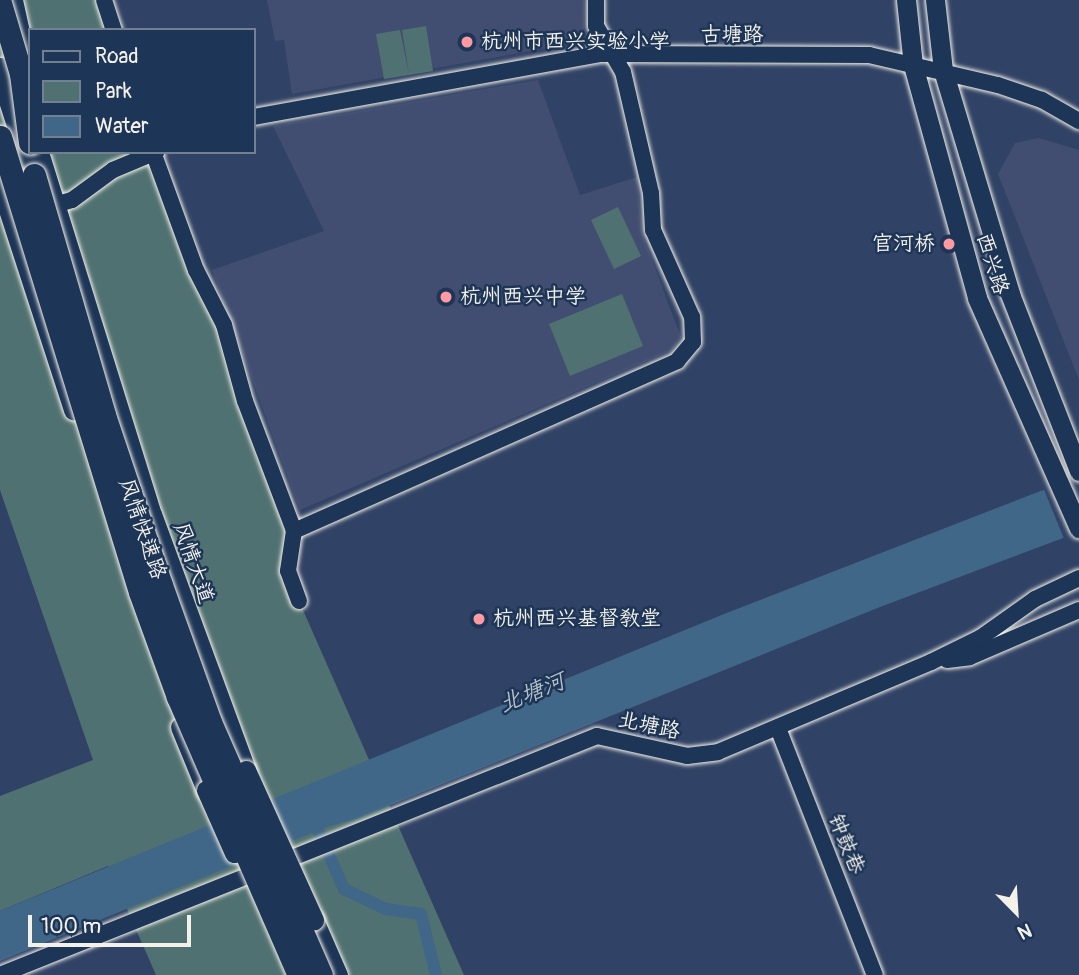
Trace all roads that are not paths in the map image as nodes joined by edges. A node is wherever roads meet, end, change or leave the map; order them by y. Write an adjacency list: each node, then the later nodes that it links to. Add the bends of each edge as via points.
1 (13, 0): 11 (main road)
2 (104, 0): 8 (street)
3 (596, 0): 9 (street, via 596,26)
4 (906, 0): 10 (main road, 西兴路)
5 (935, 0): 13 (main road, 西兴路)
6 (0, 3): 17 (highway, bridge, via 21,74)
7 (0, 28): 15 (main road)
8 (113, 28)
9 (612, 55): 10 (street, 古塘路, via 869,55); 14 (street, 古塘路, via 360,94); 27 (street, via 623,72 651,193 653,230 696,329 687,353)
10 (913, 65): 13 (street, 古塘路); 26 (main road, 西兴路, via 977,298)
11 (28, 67)
12 (0, 69): 19 (highway, 风情快速路)
13 (943, 70): 16 (street, 古塘路, via 1042,100); 25 (main road, 西兴路, via 1010,294)
14 (256, 117)
15 (28, 120)
16 (1079, 121)
17 (28, 127)
18 (0, 136): 35 (highway, 风情快速路, bridge, via 140,592 178,697)
19 (28, 142)
20 (152, 154): 24 (street, via 113,170)
21 (154, 154): 27 (street, via 195,270 224,325 245,401)
22 (38, 168): 24 (main road, 风情大道); 36 (highway, 风情快速路, bridge, via 104,415 166,598 211,722)
23 (2, 197): 24 (street, via 26,211); 34 (main road, bridge, via 133,602 206,790)
24 (56, 206): 37 (main road, 风情大道, bridge, via 148,502 246,769)
25 (1079, 471)
26 (1079, 528)
27 (294, 531): 29 (street, via 288,571)
28 (1079, 578): 31 (street, 北塘路)
29 (299, 601)
30 (1076, 613): 31 (street, 北塘路, via 970,657)
31 (931, 662): 32 (street, 北塘路)
32 (778, 728): 33 (street, 北塘路, via 718,752 687,756 597,736); 38 (street, 钟鼓巷)
33 (0, 975)
34 (287, 975)
35 (299, 975)
36 (321, 975)
37 (338, 975)
38 (875, 975)

